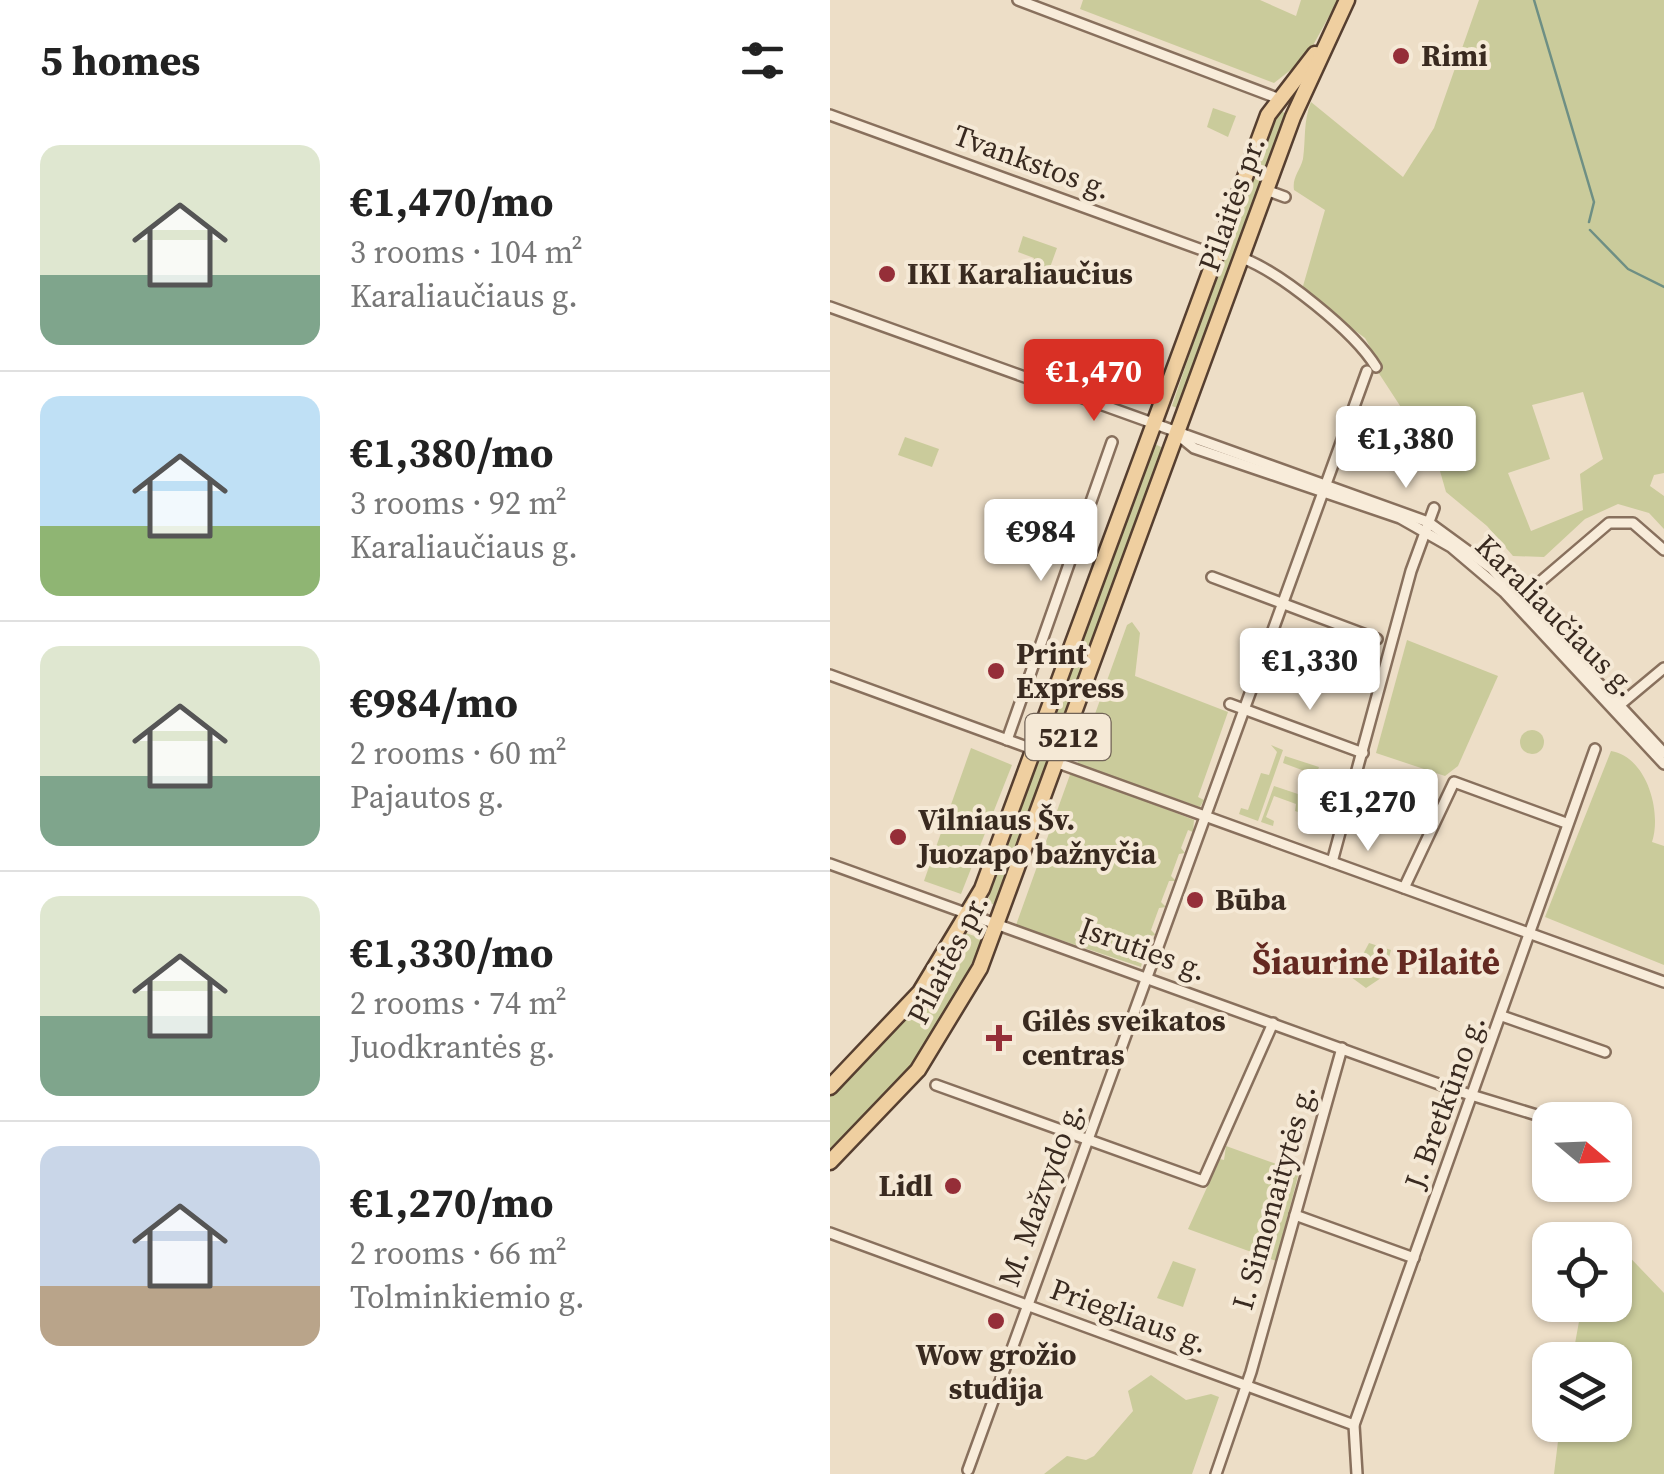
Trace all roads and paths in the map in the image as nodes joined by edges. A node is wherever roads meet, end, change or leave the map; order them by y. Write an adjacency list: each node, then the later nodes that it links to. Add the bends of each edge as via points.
1 (1018, 0): 4 (street)
2 (1340, 0): 4 (main road, Pilaitės pr. / 5212, via 1314,57)
3 (1348, 0): 6 (main road, Pilaitės pr. / 5212)
4 (1277, 98): 6 (main road, Pilaitės pr., via 1289,105); 9 (main road, Pilaitės pr. / 5212)
5 (830, 115): 9 (street, Tvankstos g.)
6 (1289, 128): 7 (main road, Pilaitės pr. / 5212)
7 (1266, 190): 8 (street); 10 (main road, Pilaitės pr. / 5212)
8 (1285, 197)
9 (1216, 255): 12 (main road, Pilaitės pr. / 5212)
10 (1242, 258): 13 (main road, Pilaitės pr. / 5212); 15 (street, M. Mažvydo g., via 1269,270 1348,331 1372,369)
11 (830, 307): 12 (street, Karaliaučiaus g.)
12 (1154, 426): 13 (street, Karaliaučiaus g.); 30 (main road, Pilaitės pr. / 5212)
13 (1178, 435): 15 (street, Karaliaučiaus g.); 33 (main road, Pilaitės pr. / 5212)
14 (1112, 442): 28 (street)
15 (1325, 487): 17 (street, Karaliaučiaus g.); 21 (street, M. Mažvydo g.)
16 (1434, 508): 17 (street)
17 (1426, 526): 20 (street, Karaliaučiaus g., via 1479,558); 26 (street, Karaliaučiaus g., via 1483,570); 31 (street)
18 (1664, 550): 20 (street, via 1633,522 1608,523)
19 (1212, 577): 21 (street)
20 (1520, 598): 26 (street, Karaliaučiaus g.)
21 (1282, 604): 22 (street); 27 (street, M. Mažvydo g.)
22 (1377, 638)
23 (1664, 668): 26 (street)
24 (830, 675): 28 (street)
25 (1230, 704): 27 (street)
26 (1618, 707): 32 (street, Karaliaučiaus g.); 34 (street, Karaliaučiaus g.)
27 (1244, 709): 31 (street); 35 (street, M. Mažvydo g.)
28 (1007, 740): 30 (street)
29 (1595, 749): 36 (street, J. Bretkūno g.)
30 (1035, 750): 40 (main road, Pilaitės pr. / 5212)
31 (1364, 752): 37 (street)
32 (1664, 754)
33 (1058, 763): 35 (street); 41 (main road, Pilaitės pr. / 5212)
34 (1664, 764)
35 (1205, 817): 37 (street); 43 (street, M. Mažvydo g.)
36 (1566, 823): 39 (street, via 1457,782); 42 (street, J. Bretkūno g.)
37 (1332, 862): 39 (street)
38 (830, 864): 40 (street, Įsruties g.)
39 (1404, 888): 42 (street)
40 (970, 915): 41 (street, Įsruties g.); 50 (main road, Pilaitės pr. / 5212, via 910,1004)
41 (999, 924): 43 (street, Įsruties g.); 54 (main road, Pilaitės pr. / 5212, via 932,1050)
42 (1532, 935): 44 (street); 45 (street, J. Bretkūno g.)
43 (1147, 978): 46 (street, Įsruties g.); 53 (street, M. Mažvydo g.)
44 (1664, 982)
45 (1502, 1016): 48 (street); 51 (street, J. Bretkūno g.)
46 (1274, 1024): 47 (street, Įsruties g.); 53 (street, via 1203,1181)
47 (1342, 1048): 51 (street, Įsruties g.); 55 (street, I. Simonaitytės g.)
48 (1604, 1052)
49 (936, 1085): 53 (street)
50 (830, 1087)
51 (1474, 1094): 52 (street, Įsruties g.); 57 (street, J. Bretkūno g.)
52 (1532, 1113)
53 (1088, 1139): 58 (street, M. Mažvydo g.)
54 (830, 1162)
55 (1295, 1215): 57 (street); 59 (street, I. Simonaitytės g.)
56 (830, 1233): 58 (street, Priegliaus g.)
57 (1414, 1258): 60 (street, J. Bretkūno g.)
58 (1027, 1305): 59 (street, Priegliaus g.); 61 (street, M. Mažvydo g.)
59 (1246, 1385): 60 (street, Priegliaus g.); 62 (street, I. Simonaitytės g.)
60 (1354, 1425): 63 (street, J. Bretkūno g.)
61 (968, 1470)
62 (1216, 1474)
63 (1358, 1474)

